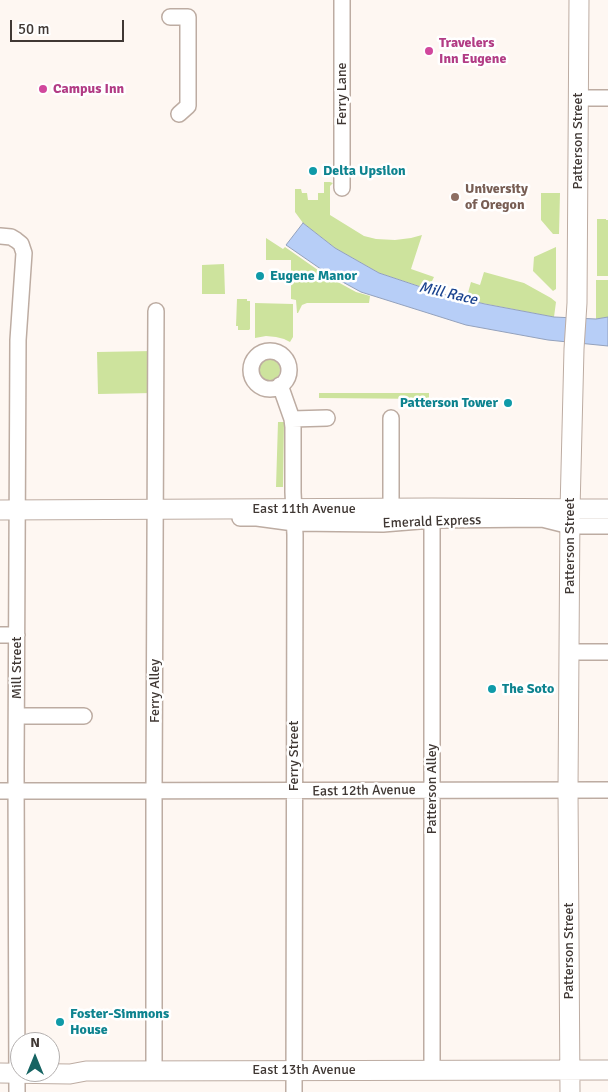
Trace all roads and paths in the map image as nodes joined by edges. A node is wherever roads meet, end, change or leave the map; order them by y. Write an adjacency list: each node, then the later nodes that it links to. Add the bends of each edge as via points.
1 (342, 0): 7 (street, Ferry Lane)
2 (580, 0): 4 (main road, Patterson Street)
3 (170, 17): 6 (street, via 188,17 188,106)
4 (579, 98): 5 (street); 20 (main road, Patterson Street)
5 (608, 98)
6 (180, 114)
7 (342, 188)
8 (14, 242): 16 (street, Mill Street, via 23,270)
9 (156, 311): 17 (street, Ferry Alley)
10 (280, 386): 13 (street, Ferry Street)
11 (327, 418): 13 (street)
12 (391, 418): 14 (street)
13 (292, 420): 19 (street, Ferry Street)
14 (391, 509): 18 (main road, East 11th Avenue); 19 (main road, East 11th Avenue)
15 (608, 509): 20 (main road, East 11th Avenue)
16 (9, 510): 17 (main road, East 11th Avenue); 23 (street, Mill Street)
17 (156, 514): 19 (main road, East 11th Avenue); 34 (street, Ferry Alley)
18 (432, 514): 19 (street, Emerald Express, via 383,524); 20 (main road, East 11th Avenue); 28 (street, Patterson Alley)
19 (294, 516): 32 (street, Ferry Street)
20 (570, 518): 21 (street); 24 (main road, Patterson Street)
21 (608, 526)
22 (0, 635): 23 (street)
23 (17, 635): 26 (street, Mill Street)
24 (570, 652): 25 (street); 29 (main road, Patterson Street)
25 (608, 652)
26 (17, 716): 27 (street); 33 (street, Mill Street)
27 (84, 716)
28 (432, 790): 29 (street, East 12th Avenue); 32 (street, East 12th Avenue); 37 (street, Patterson Alley)
29 (568, 790): 30 (street, East 12th Avenue); 38 (main road, Patterson Street)
30 (608, 790)
31 (0, 791): 33 (street, East 12th Avenue)
32 (294, 791): 34 (street, East 12th Avenue); 36 (street, Ferry Street)
33 (16, 792): 34 (street, East 12th Avenue); 35 (street, Mill Street)
34 (154, 792): 40 (street, Ferry Alley)
35 (12, 1032)
36 (294, 1070): 37 (main road, East 13th Avenue); 40 (main road, East 13th Avenue); 42 (street, Ferry Street)
37 (432, 1070): 38 (main road, East 13th Avenue)
38 (570, 1070): 39 (main road, East 13th Avenue); 43 (main road, Patterson Street)
39 (608, 1070)
40 (154, 1071): 41 (main road, East 13th Avenue, via 86,1071)
41 (60, 1075)
42 (294, 1092)
43 (570, 1092)

